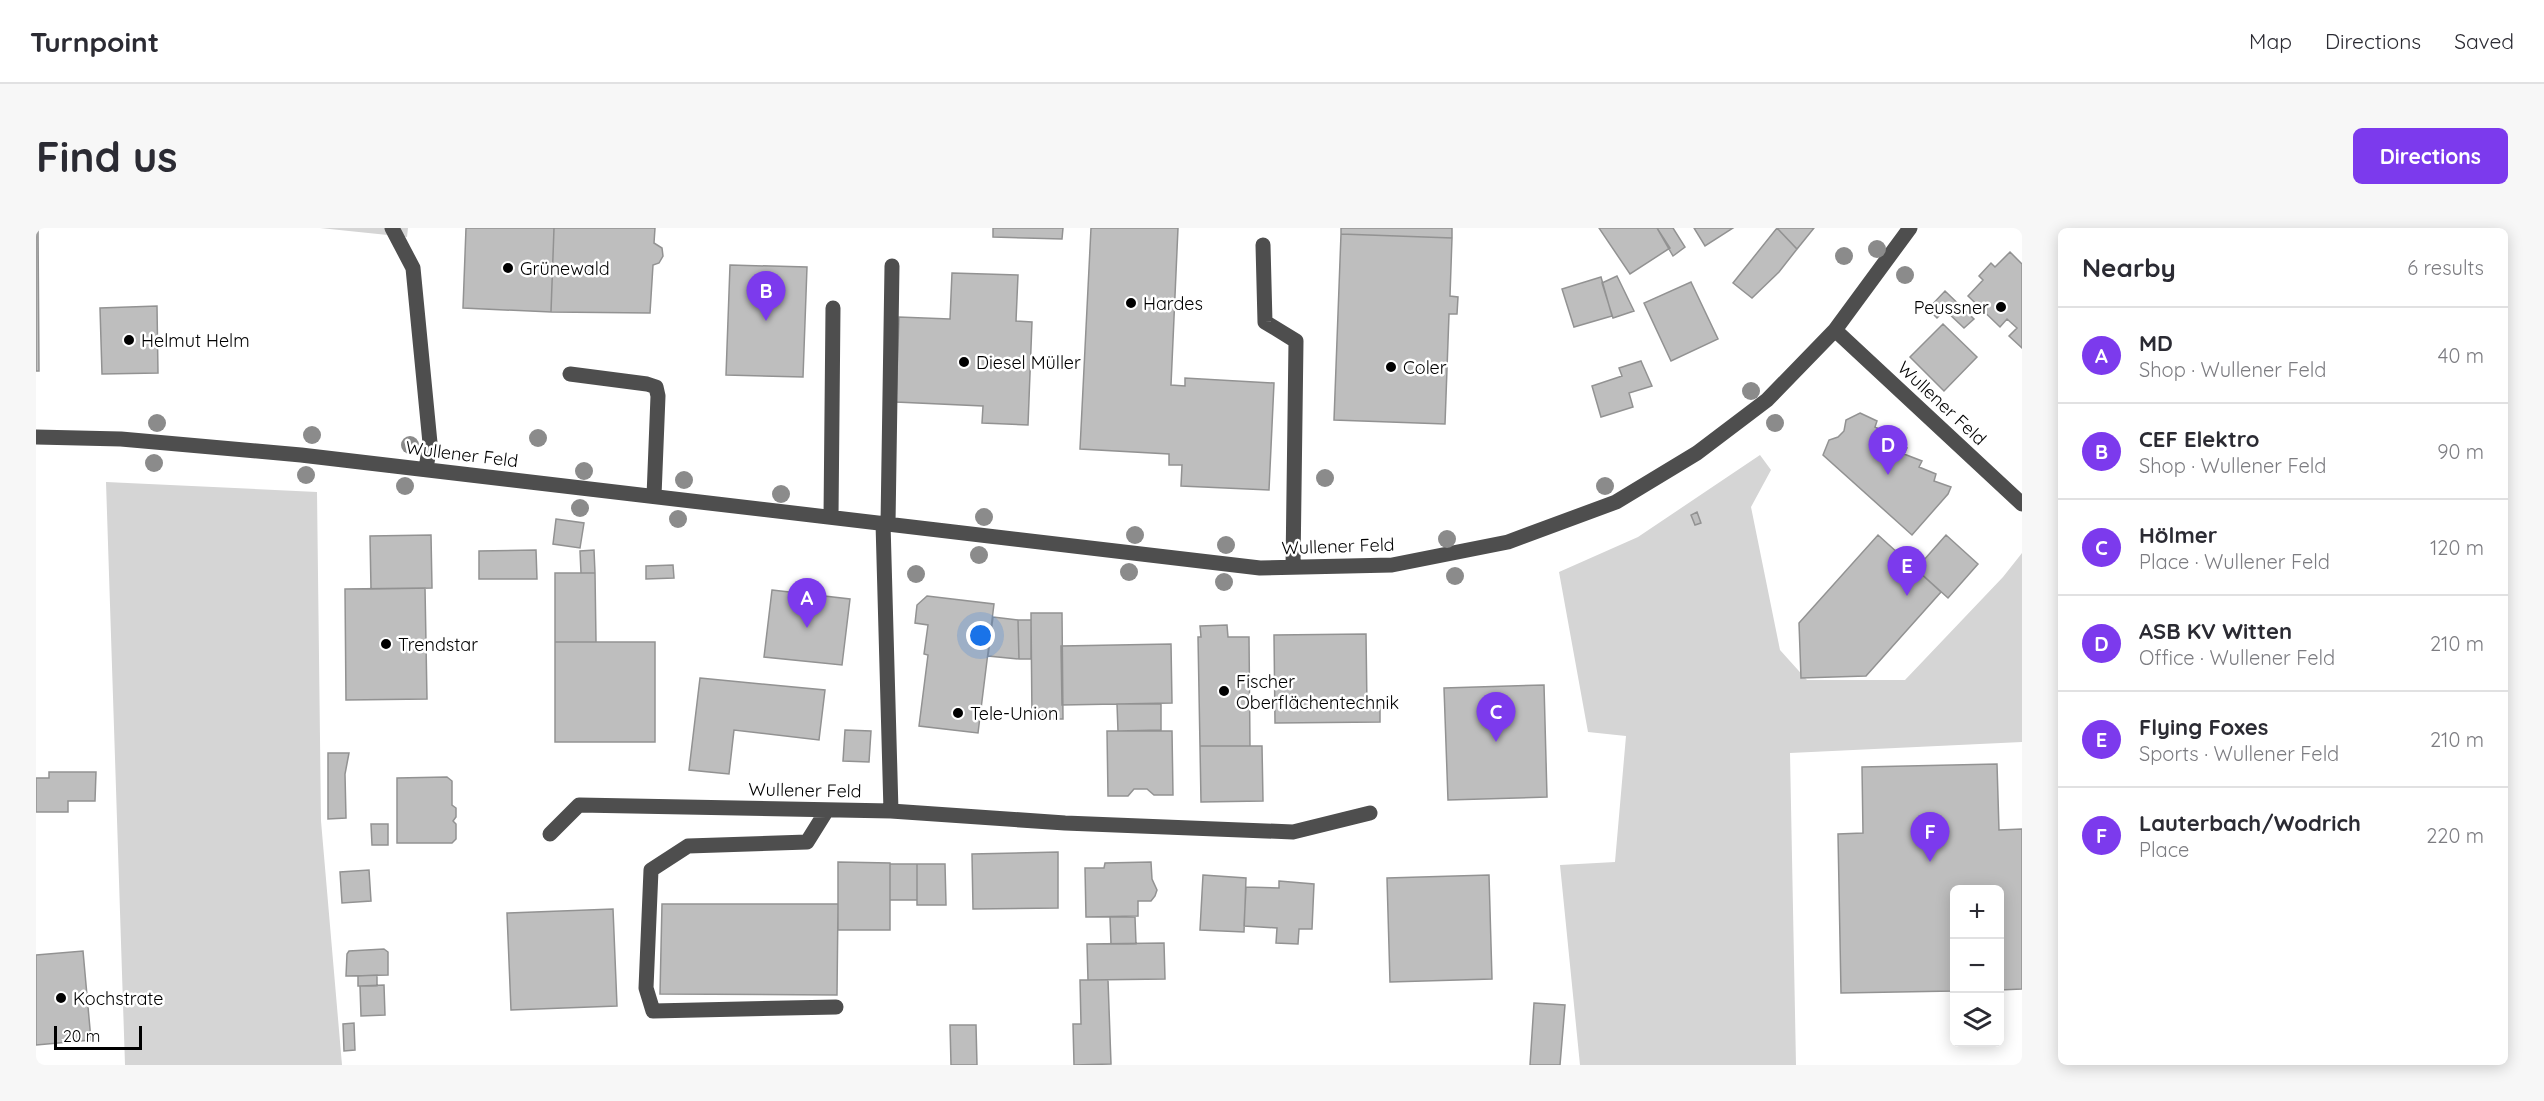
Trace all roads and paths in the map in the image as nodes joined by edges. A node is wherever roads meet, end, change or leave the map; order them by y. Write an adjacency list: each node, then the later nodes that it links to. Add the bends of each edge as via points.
1 (392, 228): 9 (street, via 413,268 429,443)
2 (1910, 228): 6 (street, Wullener Feld)
3 (1263, 245): 14 (street, via 1265,322 1296,341)
4 (892, 266): 13 (street)
5 (833, 308): 12 (street)
6 (1835, 330): 11 (street, Wullener Feld); 14 (street, Wullener Feld, via 1767,400 1697,453 1616,502 1508,542 1392,566)
7 (570, 374): 10 (street, via 656,387)
8 (36, 437): 9 (street, Wullener Feld, via 121,439)
9 (426, 469): 10 (street, Wullener Feld)
10 (654, 496): 12 (street, Wullener Feld)
11 (2022, 504)
12 (831, 517): 13 (street, Wullener Feld)
13 (886, 524): 14 (street, Wullener Feld, via 1260,568); 16 (street)
14 (1293, 567)
15 (827, 810): 16 (street, Wullener Feld); 18 (street, Wullener Feld, via 579,805); 19 (street, via 807,842 688,846 651,870 646,988 652,1011)
16 (891, 811): 17 (street, Wullener Feld, via 1293,832)
17 (1370, 813)
18 (550, 834)
19 (836, 1007)

